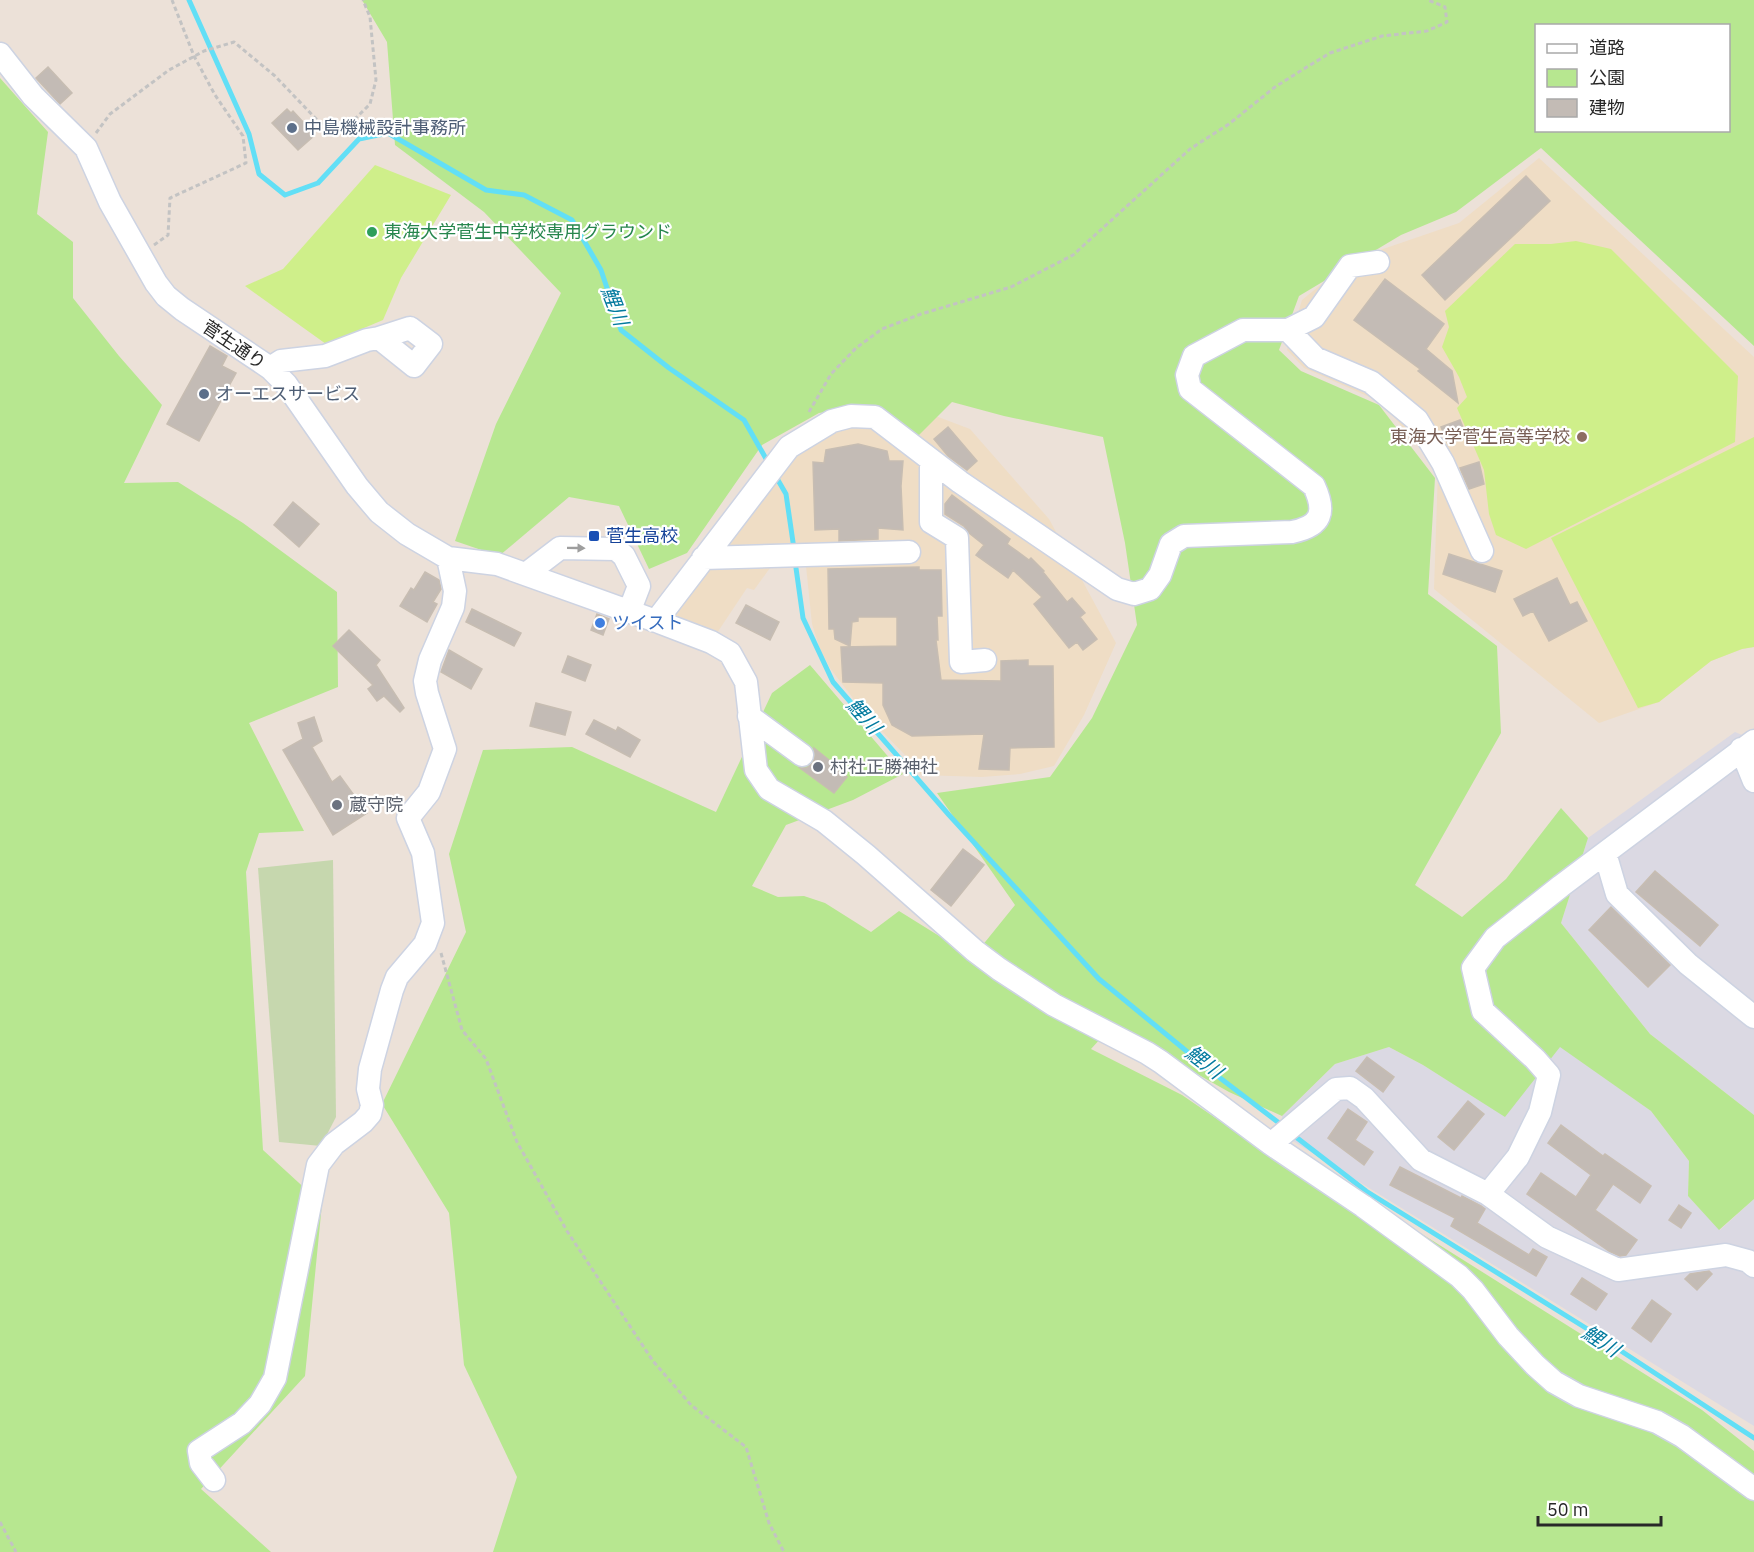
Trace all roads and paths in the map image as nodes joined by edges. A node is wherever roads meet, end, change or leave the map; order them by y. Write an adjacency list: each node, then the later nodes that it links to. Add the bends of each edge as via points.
1 (172, 0): 5 (path)
2 (363, 0): 5 (path, via 370,17 376,81 370,104 345,125 320,123 275,76 234,42)
3 (1428, 0): 12 (path, via 1445,7 1447,22 1427,31 1382,36 1330,53 1275,87 1190,149 1073,255 1011,286 882,329 831,374)
4 (0, 54): 6 (street, 菅生通り, via 33,96)
5 (194, 56): 6 (path, via 110,114); 7 (path, via 243,136 246,163 170,198 168,235)
6 (86, 148): 7 (street, 菅生通り)
7 (140, 255): 11 (street, 菅生通り, via 166,296)
8 (1378, 262): 9 (street, via 1350,266 1314,317)
9 (1288, 330): 13 (street, via 1244,330 1194,356 1187,375 1190,389 1314,486 1321,502 1318,519 1307,529 1292,532 1184,536 1172,544 1150,589 1134,594 1117,589); 14 (street, via 1315,358 1371,382 1417,420 1443,463)
10 (379, 338): 11 (street, via 325,356 281,361)
11 (270, 368): 16 (street, 菅生通り, via 286,384 379,512)
12 (804, 420)
13 (931, 460): 17 (street, via 875,417 851,416 832,421 789,447); 21 (street, via 931,522 957,537 961,662)
14 (1482, 551)
15 (909, 552): 17 (street)
16 (448, 558): 18 (street, 菅生通り, via 497,564); 27 (street, via 455,591 453,607 425,681 445,749 429,792 408,818 423,853)
17 (703, 558): 20 (street)
18 (526, 574): 19 (street, 菅生通り); 19 (street, one-way to 19, via 560,548 616,549 624,556 639,586)
19 (629, 612): 20 (street, 菅生通り)
20 (656, 621): 22 (street, 菅生通り, via 730,653 746,682)
21 (985, 660)
22 (749, 716): 24 (street); 29 (street, 菅生通り, via 756,770 768,789 824,821 999,969 1054,1005 1147,1053)
23 (1748, 745): 25 (street); 26 (street)
24 (802, 755)
25 (1754, 781)
26 (1605, 853): 28 (street, via 1617,894 1688,964); 30 (street, via 1495,938 1473,968 1483,1011 1549,1075 1540,1112 1518,1157)
27 (433, 923): 32 (street, via 425,944 397,977 392,990 370,1069 370,1114 334,1144 318,1165 275,1378 260,1404 242,1423 199,1451 201,1463); 36 (path, via 462,1030 486,1059 517,1142 567,1231 653,1361 691,1405 746,1448 769,1523)
28 (1754, 1017)
29 (1275, 1141): 30 (street, via 1336,1089 1350,1088 1421,1160); 33 (street, 菅生通り, via 1459,1276 1508,1336 1554,1382 1579,1396 1657,1422)
30 (1488, 1194): 31 (street, via 1547,1237 1618,1270 1726,1255)
31 (1754, 1266)
32 (214, 1480)
33 (1754, 1490)
34 (0, 1522): 35 (path)
35 (16, 1552)
36 (784, 1552)

